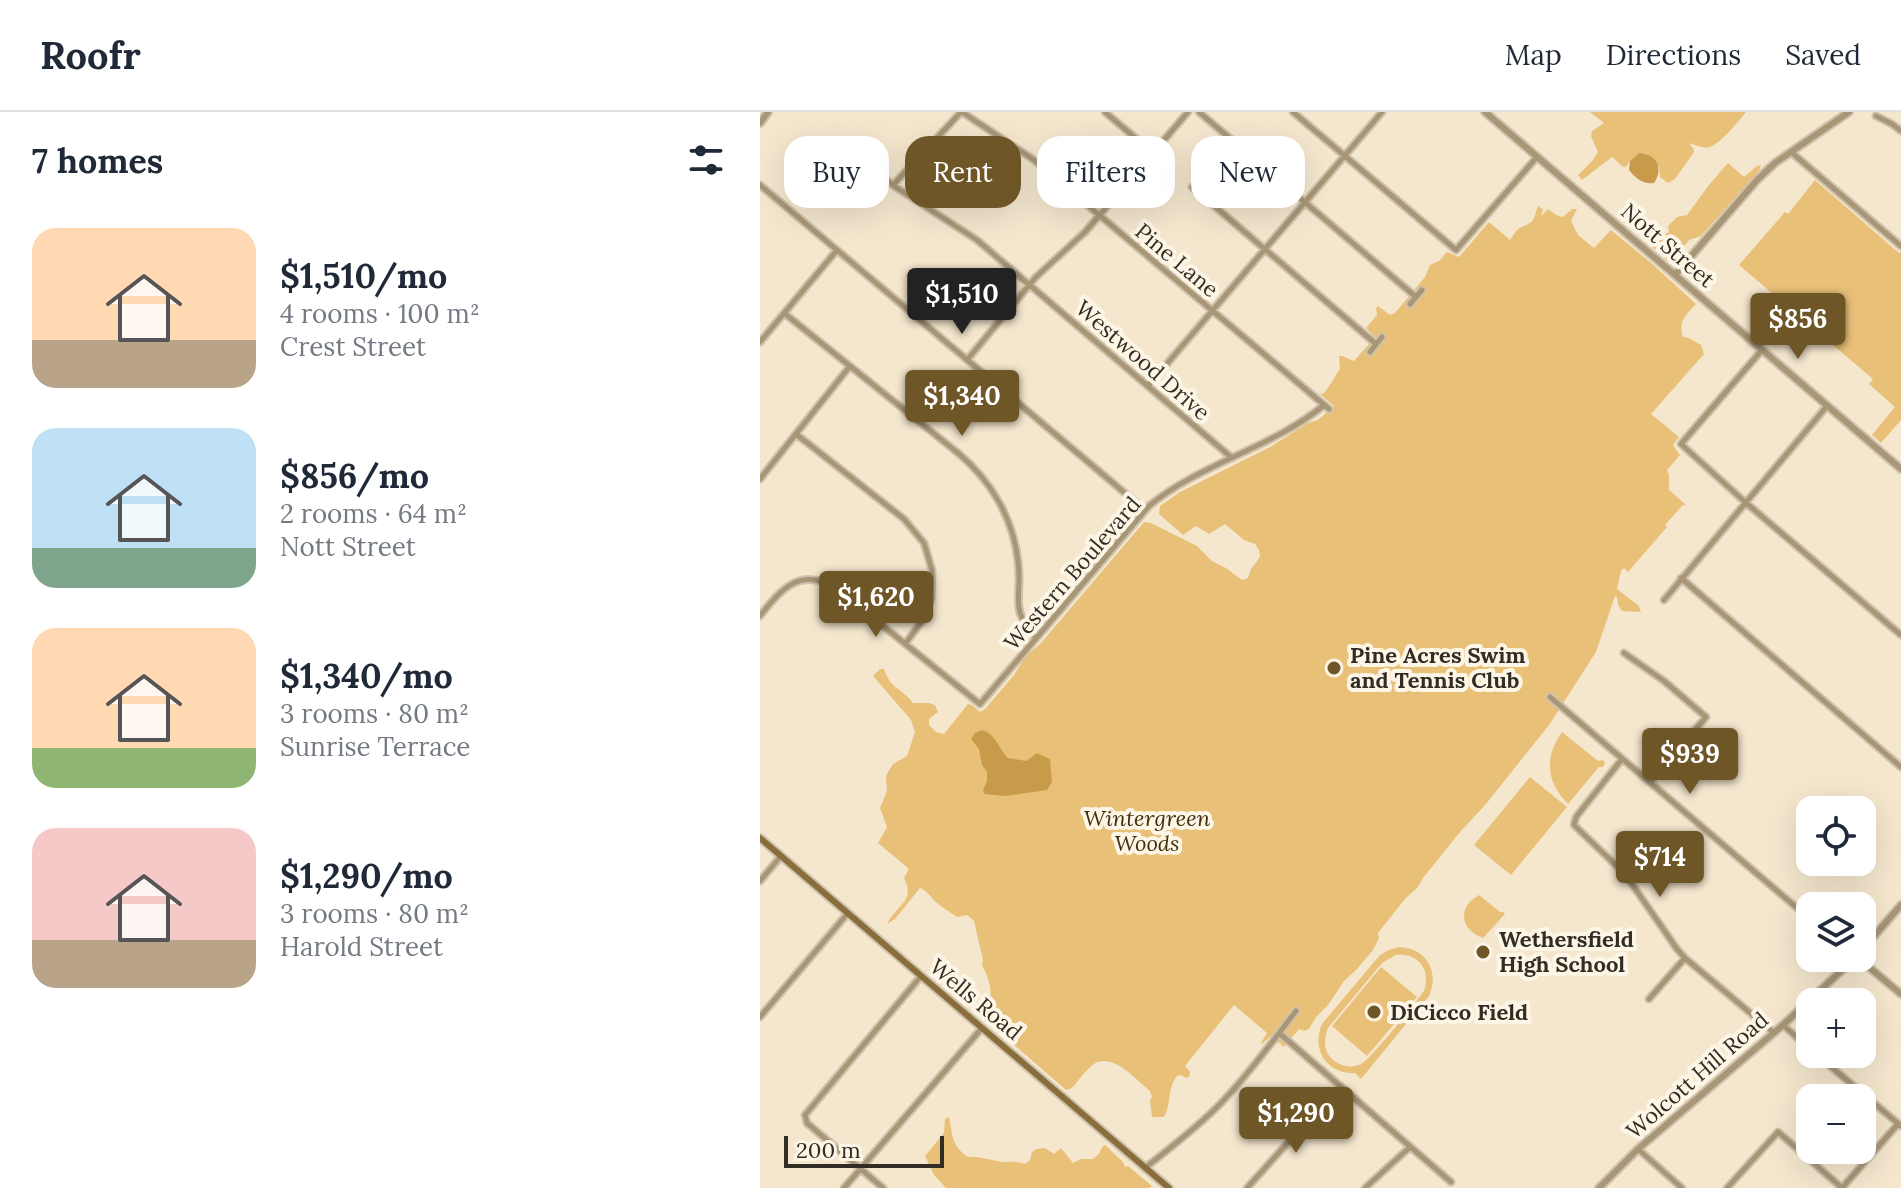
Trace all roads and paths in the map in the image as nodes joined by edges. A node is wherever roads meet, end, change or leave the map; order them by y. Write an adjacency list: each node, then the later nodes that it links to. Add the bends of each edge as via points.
1 (768, 112): 11 (street)
2 (962, 112): 21 (street); 26 (street, Pine Lane, via 1034,160)
3 (1105, 112): 13 (street)
4 (1188, 112): 14 (street)
5 (1199, 112): 15 (street)
6 (1293, 112): 17 (street)
7 (1382, 112): 17 (street)
8 (1485, 112): 18 (street, Nott Street)
9 (1849, 112): 16 (street)
10 (1876, 116): 12 (street)
11 (760, 123)
12 (1901, 131)
13 (1133, 136)
14 (1168, 136)
15 (1227, 136)
16 (1791, 152): 27 (street); 30 (street, via 1757,180)
17 (1344, 156): 18 (street, via 1456,250); 22 (street)
18 (1537, 157): 30 (street, Nott Street)
19 (889, 182): 21 (street, Westwood Drive)
20 (760, 185): 29 (street)
21 (893, 185): 31 (street, Westwood Drive, via 972,236)
22 (1305, 202): 33 (street)
23 (1107, 208): 26 (street)
24 (1217, 208): 28 (street)
25 (1300, 208): 28 (street)
26 (1100, 216): 31 (street); 35 (street, Pine Lane)
27 (1901, 246)
28 (1265, 249): 35 (street); 39 (street)
29 (837, 250): 36 (street); 42 (street)
30 (1675, 275): 40 (street, Nott Street)
31 (1030, 285): 42 (street); 44 (street, Westwood Drive)
32 (1422, 290): 33 (street)
33 (1416, 297): 34 (street)
34 (1410, 304)
35 (1212, 311): 44 (street); 46 (street, Pine Lane)
36 (784, 313): 38 (street); 43 (street)
37 (1382, 337): 39 (street)
38 (760, 342)
39 (1376, 344): 41 (street)
40 (1762, 350): 45 (street, Nott Street); 51 (street, via 1681,444)
41 (1370, 352)
42 (967, 360): 52 (street)
43 (850, 366): 47 (street); 57 (street, via 987,483 1010,526 1018,560 1020,614)
44 (1148, 386): 48 (street, Westwood Drive)
45 (1827, 406): 49 (street, Nott Street); 51 (street)
46 (1326, 407): 48 (street, Western Boulevard)
47 (796, 434): 50 (street); 58 (street, via 904,519 924,543 932,570 931,599)
48 (1232, 458): 52 (street, Western Boulevard)
49 (1901, 469)
50 (760, 479)
51 (1745, 502): 53 (street); 56 (street)
52 (1145, 510): 57 (street, Western Boulevard)
53 (1681, 578): 54 (street); 62 (street)
54 (1664, 600)
55 (760, 616): 58 (street, via 786,587 815,580 834,587)
56 (1901, 635)
57 (1036, 638): 58 (street, Western Boulevard, via 979,704)
58 (905, 644)
59 (1624, 653): 63 (street, via 1706,717)
60 (1550, 697): 61 (street)
61 (1622, 759): 63 (street); 71 (street, via 1574,825 1625,874)
62 (1901, 767)
63 (1650, 782): 68 (street)
64 (760, 838): 65 (main road, Wells Road)
65 (781, 856): 66 (street); 69 (main road, Wells Road)
66 (760, 881)
67 (1901, 905): 70 (street)
68 (1796, 907)
69 (848, 913): 74 (main road, Wells Road); 78 (street)
70 (1876, 934)
71 (1685, 958): 76 (street); 81 (street)
72 (1842, 972): 79 (street, Wolcott Hill Road)
73 (1874, 972): 75 (street)
74 (921, 976): 80 (main road, Wells Road); 90 (street, via 804,1118)
75 (1901, 994)
76 (1649, 999)
77 (1296, 1011): 82 (street)
78 (760, 1017)
79 (1783, 1025): 81 (street, Wolcott Hill Road); 83 (street)
80 (982, 1028): 89 (main road, Wells Road); 90 (street)
81 (1773, 1032): 88 (street, Wolcott Hill Road)
82 (1279, 1033): 87 (street); 89 (street, via 1220,1104)
83 (1796, 1037)
84 (1833, 1068): 86 (street)
85 (1330, 1103): 95 (street, via 1319,1108)
86 (1900, 1125): 100 (street)
87 (1410, 1147): 91 (street); 96 (street)
88 (1638, 1149): 97 (street, Wolcott Hill Road); 98 (street)
89 (1145, 1168): 94 (main road, Wells Road)
90 (861, 1169): 92 (street); 93 (street)
91 (1451, 1182)
92 (844, 1188)
93 (883, 1188)
94 (1169, 1188)
95 (1247, 1188)
96 (1365, 1188)
97 (1599, 1188)
98 (1682, 1188)
99 (1727, 1188): 100 (street, via 1778,1132)
100 (1842, 1188)

